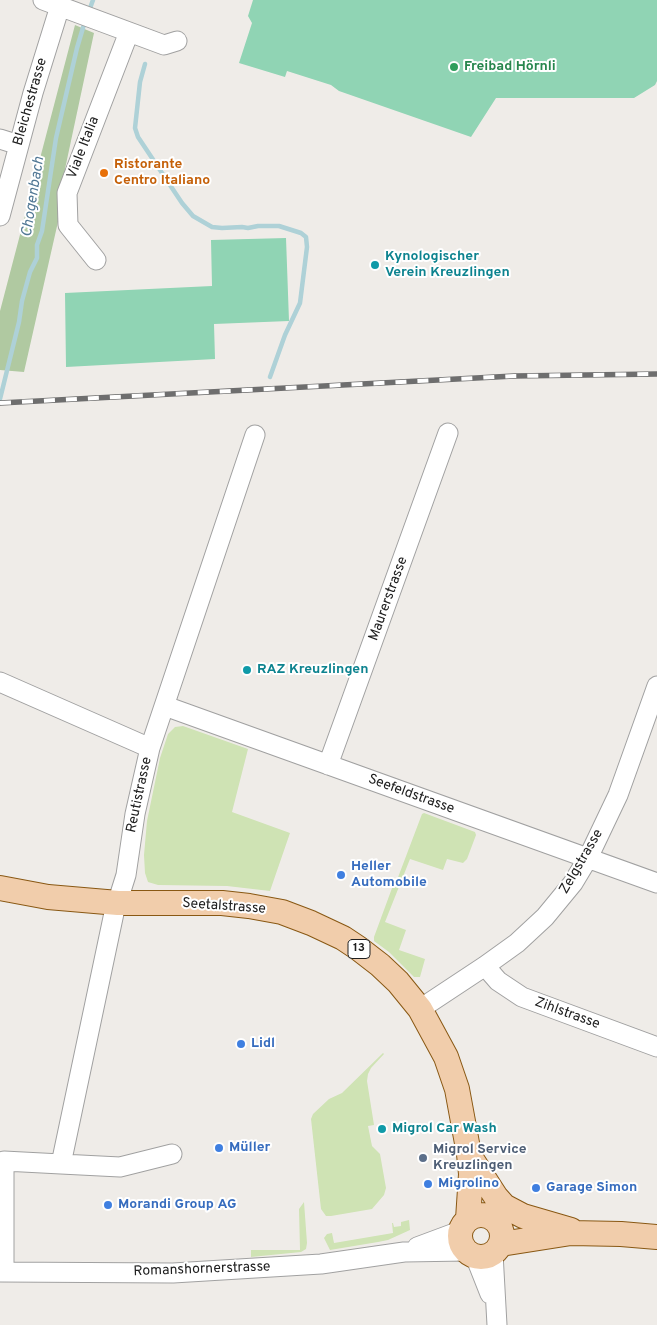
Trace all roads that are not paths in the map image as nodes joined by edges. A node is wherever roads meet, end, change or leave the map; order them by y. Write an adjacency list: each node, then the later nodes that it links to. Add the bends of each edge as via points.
1 (60, 6): 2 (street); 5 (street, Bleichestrasse)
2 (129, 32): 3 (street, via 164,45); 7 (street, Viale Italia, via 67,193 68,225)
3 (177, 41)
4 (0, 139): 5 (street)
5 (19, 145): 6 (street, Bleichestrasse)
6 (0, 216)
7 (96, 260)
8 (448, 433): 14 (street, Maurerstrasse)
9 (255, 435): 12 (street, Reutistrasse)
10 (0, 682): 13 (street)
11 (657, 686): 15 (street, Zelgstrasse, via 618,795)
12 (165, 706): 13 (street, Reutistrasse); 14 (street, Seefeldstrasse)
13 (150, 748): 18 (street, Reutistrasse)
14 (328, 765): 15 (street, Seefeldstrasse)
15 (588, 858): 16 (street, Seefeldstrasse); 19 (street, Zelgstrasse, via 573,883 545,917)
16 (657, 883)
17 (0, 888): 18 (main road, Seetalstrasse / 13, via 48,897)
18 (118, 903): 20 (main road, Seetalstrasse / 13, via 222,904 282,912 321,927 358,948 380,965); 24 (street, Reutistrasse)
19 (485, 966): 20 (street, Zelgstrasse); 21 (street, Zihlstrasse, via 498,982 522,997)
20 (420, 1009): 25 (main road, Seetalstrasse / 13, via 452,1071)
21 (657, 1047)
22 (172, 1154): 24 (street, via 120,1167)
23 (2, 1160): 24 (street); 29 (street)
24 (61, 1164)
25 (470, 1164): 26 (main road, 13, via 486,1179 496,1197 513,1212); 27 (main road, Seetalstrasse / 13)
26 (577, 1233): 27 (main road, Romanshornerstrasse / 13); 28 (main road, Romanshornerstrasse / 13)
27 (481, 1237): 29 (street, Romanshornerstrasse, via 321,1264 173,1273); 30 (street, via 486,1280)
28 (657, 1237)
29 (2, 1272)
30 (496, 1317)

